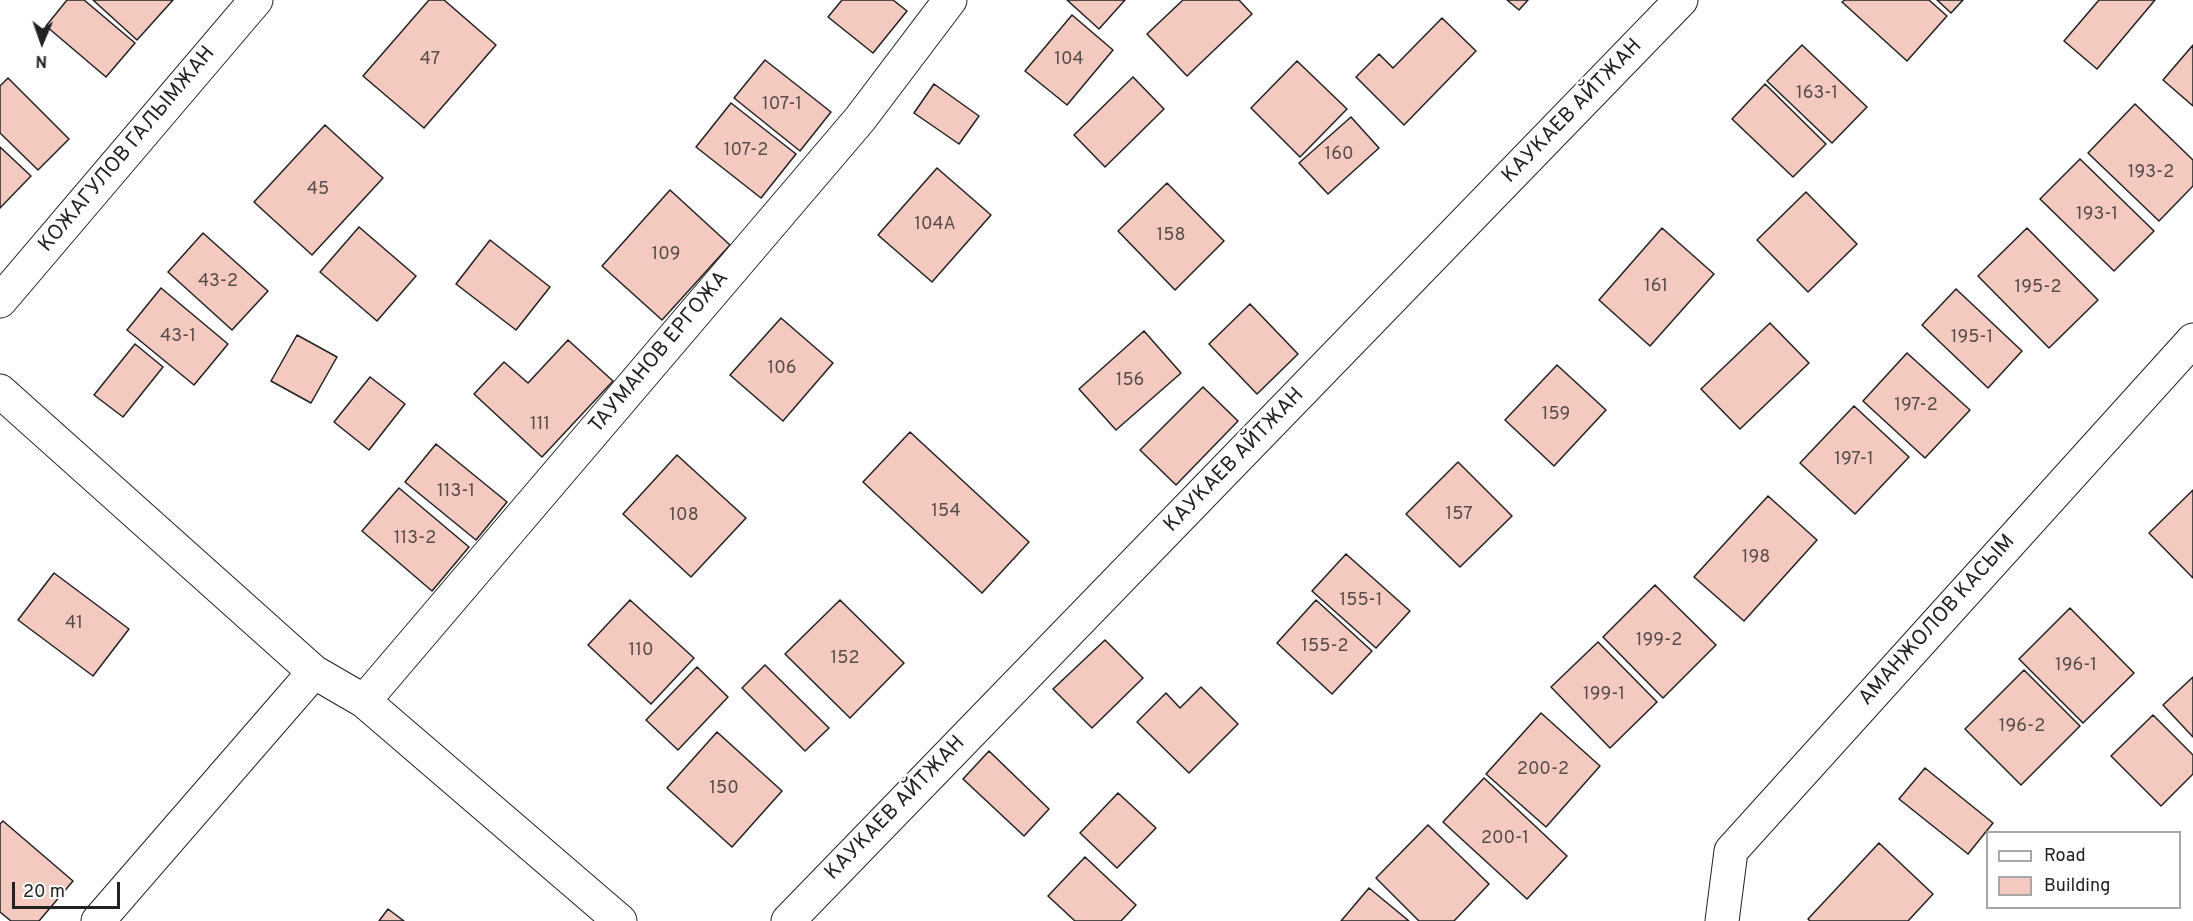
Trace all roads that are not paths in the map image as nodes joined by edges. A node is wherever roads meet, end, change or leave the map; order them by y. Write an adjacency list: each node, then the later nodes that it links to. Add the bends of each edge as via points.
1 (256, 0): 4 (street, КОЖАГУЛОВ ГАЛЫМЖАН)
2 (950, 0): 8 (street, ТАУМАНОВ ЕРГОЖА, via 860,119)
3 (1681, 0): 11 (street, КАУКАЕВ АЙТЖАН)
4 (0, 301)
5 (2193, 340): 12 (street, АМАНЖОЛОВ КАСЫМ, via 1731,851)
6 (0, 391): 7 (street)
7 (314, 672): 8 (street); 9 (street)
8 (364, 701): 10 (street)
9 (98, 921)
10 (620, 921)
11 (788, 921)
12 (1722, 921)

